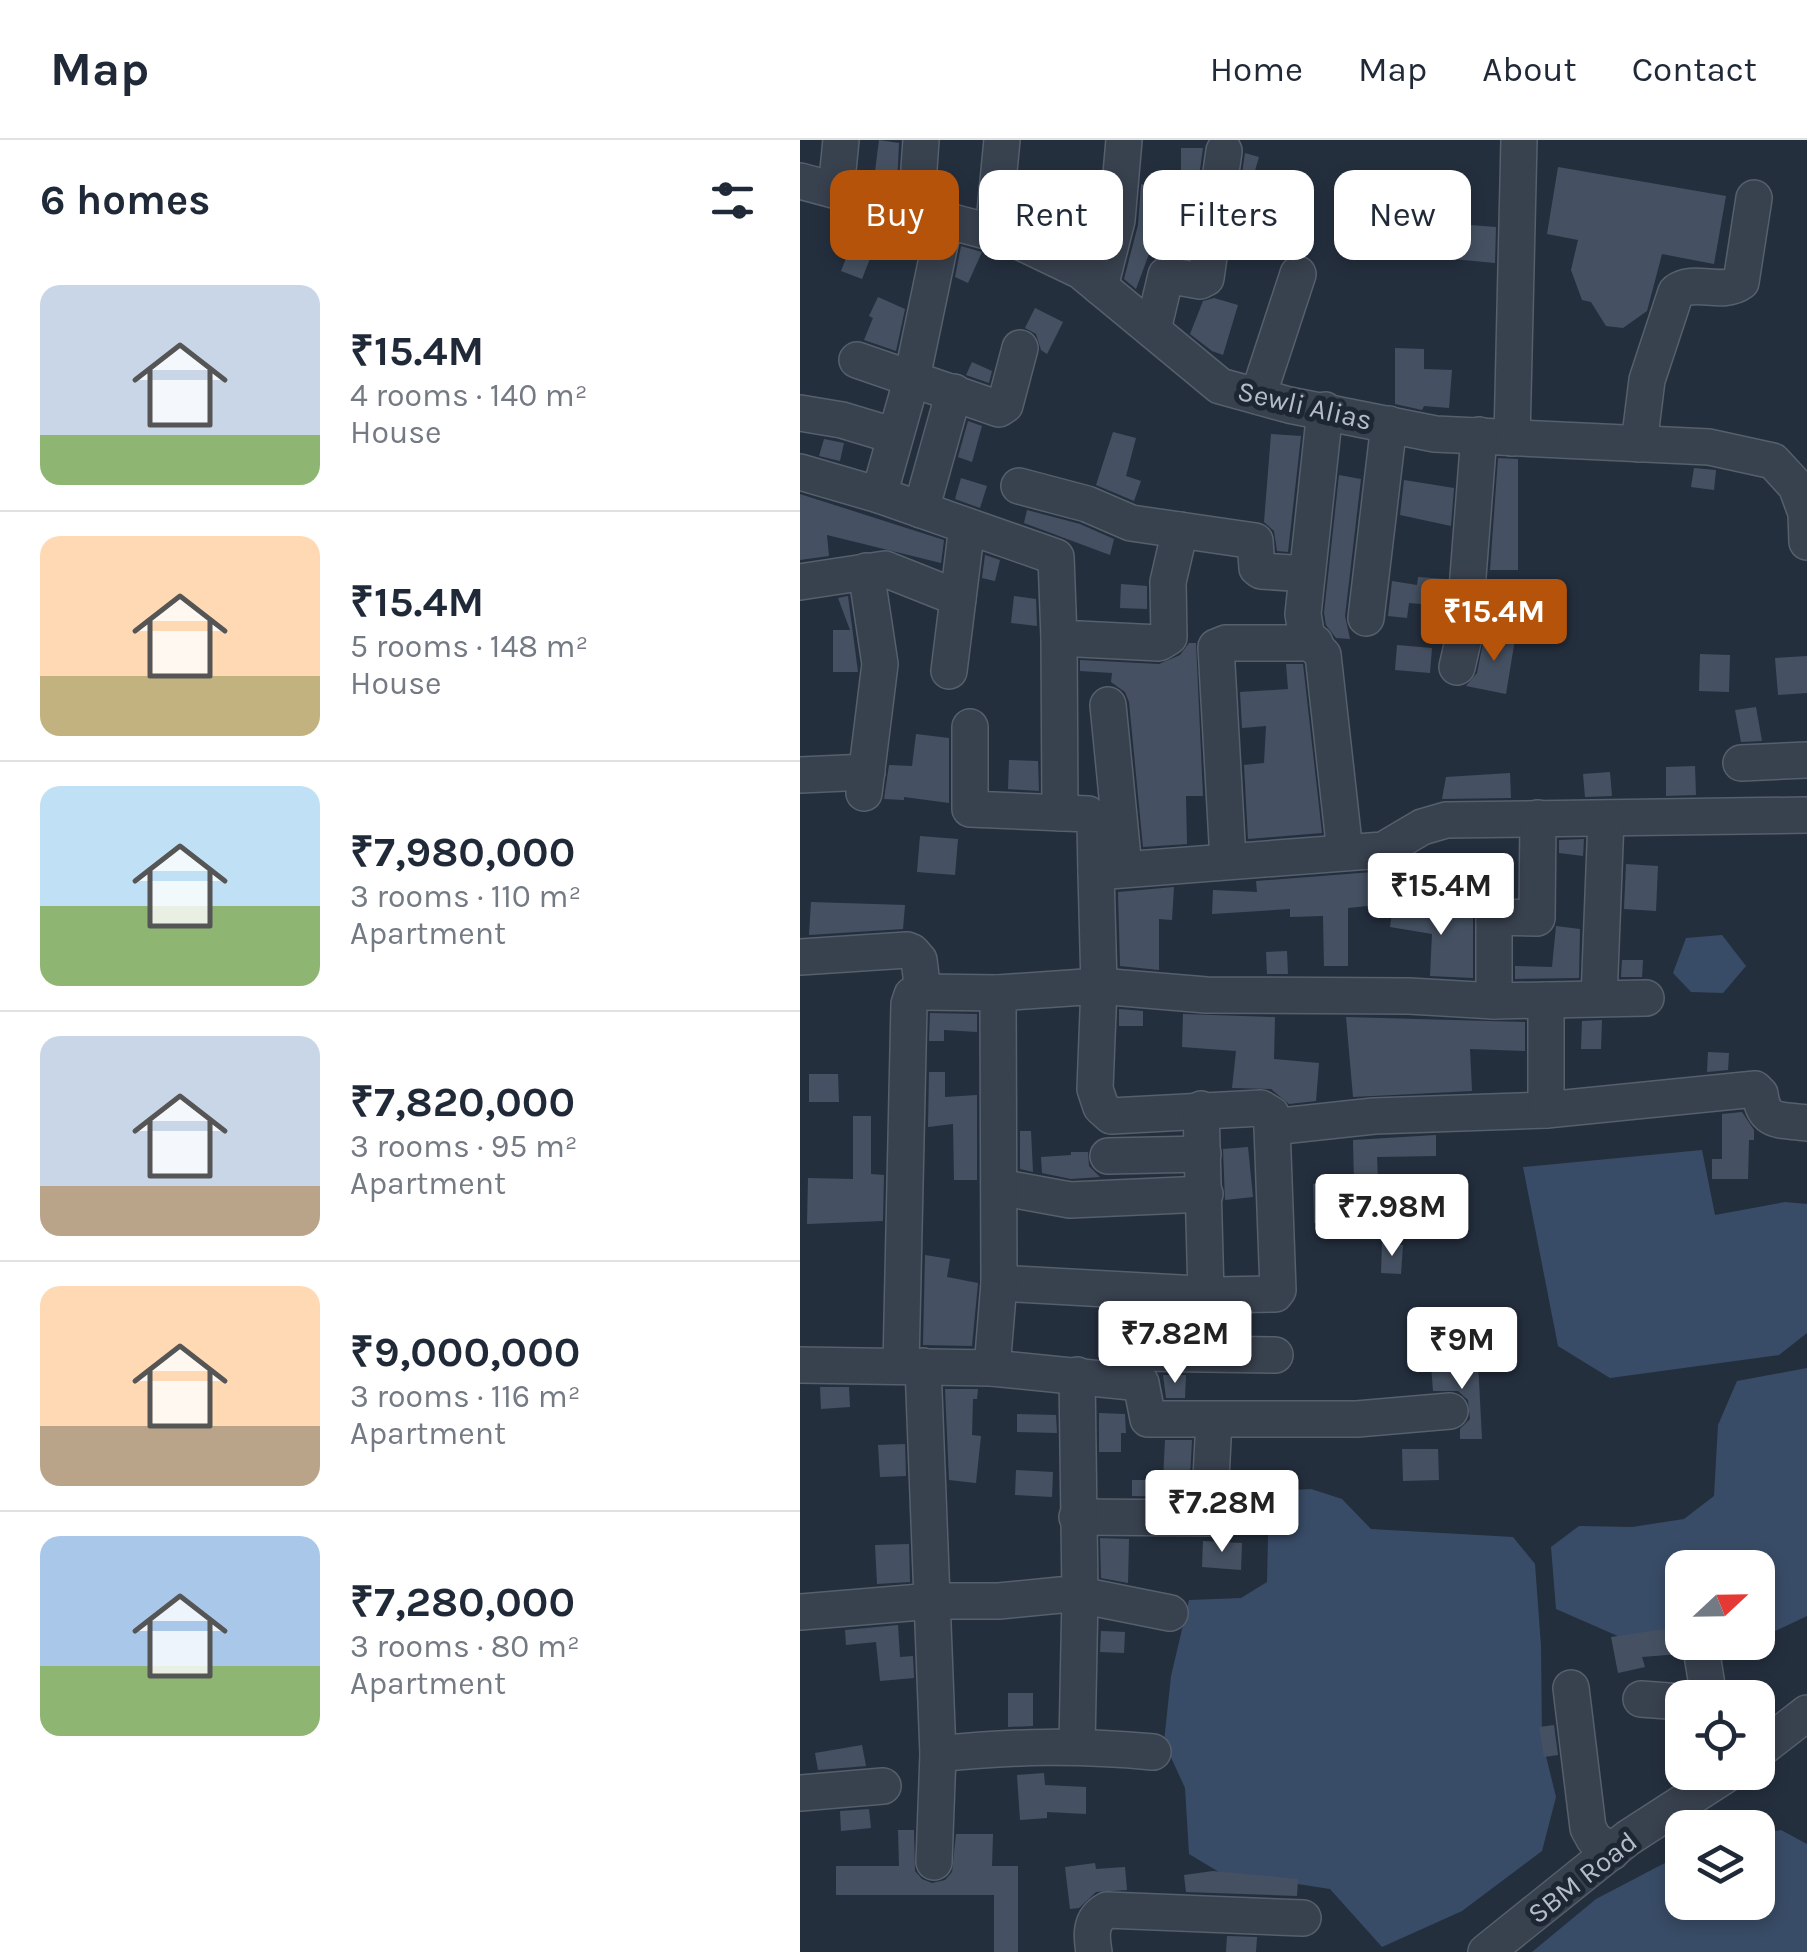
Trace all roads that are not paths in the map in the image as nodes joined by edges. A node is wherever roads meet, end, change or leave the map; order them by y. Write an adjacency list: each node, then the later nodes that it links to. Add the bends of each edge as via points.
1 (841, 140): 7 (street)
2 (922, 140): 8 (street)
3 (1002, 140): 9 (street)
4 (1124, 140): 16 (street, via 1117,220)
5 (1519, 140): 27 (street)
6 (1224, 151): 17 (street, via 1206,278 1166,275)
7 (838, 170)
8 (925, 170)
9 (999, 170)
10 (800, 180): 11 (street, Sewli Alias)
11 (830, 188)
12 (1754, 198): 28 (street, via 1741,282 1676,292 1647,380)
13 (925, 260): 20 (street)
14 (1058, 260): 16 (street, Sewli Alias)
15 (1298, 274): 22 (street)
16 (1100, 287): 17 (street, Sewli Alias)
17 (1153, 330): 22 (street, Sewli Alias, via 1220,386)
18 (1020, 348): 21 (street, via 1002,408)
19 (857, 360): 20 (street)
20 (912, 378): 21 (street); 26 (street)
21 (954, 392): 33 (street)
22 (1258, 396): 23 (street, Sewli Alias)
23 (1325, 410): 25 (street, Sewli Alias); 39 (street)
24 (800, 413): 26 (street)
25 (1390, 424): 27 (street, Sewli Alias); 42 (street)
26 (895, 436): 31 (street)
27 (1496, 436): 28 (street, Sewli Alias); 45 (street)
28 (1639, 444): 36 (street, Sewli Alias, via 1709,447 1773,461 1796,486)
29 (800, 472): 31 (street)
30 (1019, 486): 32 (street)
31 (880, 495): 33 (street)
32 (1069, 500): 35 (street, via 1130,524); 37 (street)
33 (921, 510): 34 (street)
34 (967, 526): 37 (street); 41 (street)
35 (1180, 530): 39 (street, via 1255,541 1261,570); 43 (street, via 1168,582 1169,637 1159,643)
36 (1807, 542)
37 (1056, 557): 43 (street)
38 (866, 571): 40 (street); 41 (street, via 894,572); 51 (street, via 880,664 865,782)
39 (1308, 574): 44 (street, via 1303,614 1305,632)
40 (800, 582)
41 (958, 598): 46 (street)
42 (1366, 618)
43 (1059, 638): 52 (street)
44 (1315, 643): 56 (street, via 1323,656); 57 (street, via 1216,647)
45 (1457, 667)
46 (949, 671)
47 (1108, 706): 58 (street)
48 (970, 728): 52 (street, via 970,809)
49 (1807, 760): 50 (street)
50 (1741, 763)
51 (800, 775)
52 (1060, 813): 58 (street, via 1094,818)
53 (1807, 815): 55 (street)
54 (1538, 818): 55 (street); 56 (street, via 1446,820 1382,850); 66 (street, via 1537,918 1494,917)
55 (1606, 819): 63 (street)
56 (1345, 852): 57 (street)
57 (1228, 860): 58 (street)
58 (1110, 870): 60 (street)
59 (800, 957): 61 (street, via 912,952)
60 (1098, 986): 62 (street); 66 (street); 67 (street, via 1095,1090 1101,1107 1111,1116)
61 (923, 992): 62 (street); 79 (street, via 909,1004)
62 (998, 994): 73 (street)
63 (1599, 998): 64 (street); 65 (street)
64 (1646, 998)
65 (1546, 1000): 66 (street); 68 (street)
66 (1494, 1001)
67 (1201, 1108): 70 (street, via 1261,1108 1271,1114); 71 (street)
68 (1546, 1110): 69 (street, via 1755,1089 1769,1116); 70 (street, via 1374,1116)
69 (1807, 1123)
70 (1272, 1128): 76 (street, via 1278,1290)
71 (1204, 1154): 72 (street); 74 (street)
72 (1108, 1156)
73 (999, 1187): 74 (street, via 1070,1200); 75 (street)
74 (1205, 1194): 76 (street)
75 (999, 1283): 76 (street); 80 (street)
76 (1206, 1294)
77 (1275, 1355): 82 (street, via 1137,1353)
78 (800, 1366): 79 (street)
79 (912, 1366): 80 (street); 87 (street)
80 (992, 1368): 81 (street)
81 (1077, 1375): 82 (street); 85 (street)
82 (1133, 1382): 84 (street, via 1141,1383 1148,1420)
83 (1450, 1410): 84 (street, via 1357,1419)
84 (1214, 1420): 85 (street, via 1210,1518)
85 (1078, 1517): 86 (street)
86 (1080, 1595): 87 (street); 89 (street); 95 (street)
87 (933, 1600): 88 (street); 97 (street)
88 (800, 1612)
89 (1170, 1613)
90 (1572, 1688): 101 (street, via 1588,1828)
91 (1641, 1699): 92 (street)
92 (1665, 1701)
93 (1807, 1712): 94 (street)
94 (1775, 1737)
95 (1077, 1745): 96 (street); 97 (street)
96 (1153, 1752)
97 (938, 1754): 102 (street)
98 (884, 1786): 100 (street)
99 (1708, 1790): 101 (street, SBM Road)
100 (800, 1793)
101 (1612, 1852): 105 (street, SBM Road)
102 (934, 1862)
103 (1304, 1918): 104 (street, via 1107,1910 1094,1923)
104 (1094, 1952)
105 (1486, 1952)

